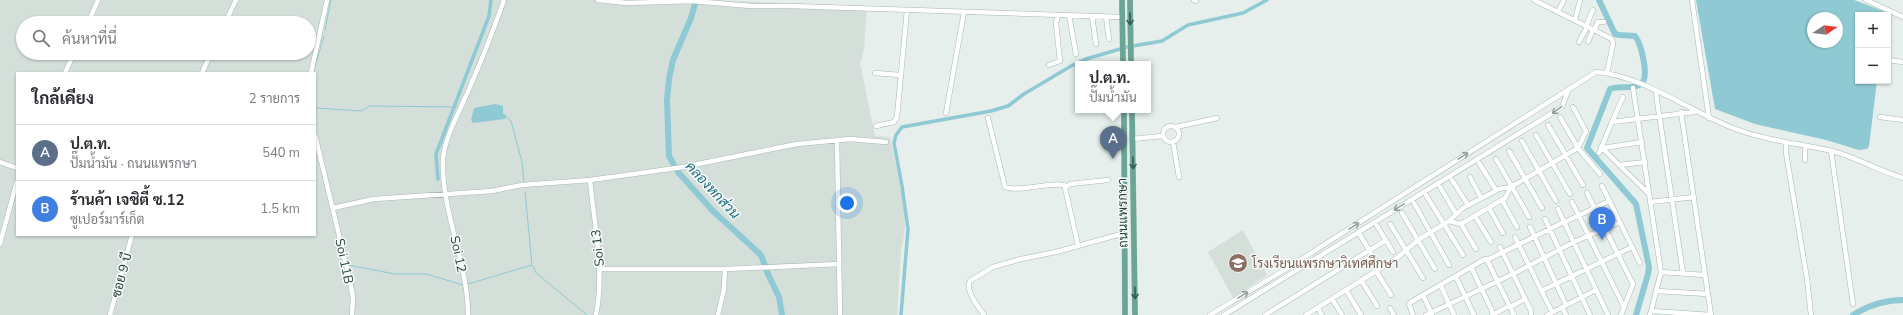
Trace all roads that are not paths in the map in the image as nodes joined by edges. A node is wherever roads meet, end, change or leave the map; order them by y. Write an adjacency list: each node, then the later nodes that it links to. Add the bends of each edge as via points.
1 (98, 0): 18 (street)
2 (236, 0): 19 (street)
3 (327, 0): 33 (street)
4 (504, 0): 113 (street, Soi 12, via 445,149 443,160)
5 (598, 0): 13 (street, via 627,3 695,2)
6 (1122, 0): 23 (main road)
7 (1130, 0): 40 (main road, one-way to 40)
8 (1534, 0): 16 (street)
9 (1564, 0): 16 (street)
10 (1580, 0): 25 (street)
11 (1692, 0): 64 (street)
12 (1866, 0): 24 (street)
13 (907, 10): 15 (street); 48 (street)
14 (1593, 10): 27 (street)
15 (964, 12): 17 (street); 55 (street)
16 (1558, 12): 25 (street)
17 (1058, 15): 20 (street); 42 (street, via 1056,23 1060,61)
18 (91, 16)
19 (228, 16)
20 (1069, 16): 21 (street); 34 (street)
21 (1092, 16): 22 (street); 32 (street)
22 (1106, 17): 23 (street); 29 (street)
23 (1122, 17): 39 (main road)
24 (1903, 17)
25 (1575, 20): 27 (street)
26 (1604, 22): 28 (street, via 1598,22)
27 (1587, 26): 28 (street); 30 (street)
28 (1594, 30): 31 (street); 47 (street, via 1613,42)
29 (1109, 39)
30 (1579, 42)
31 (1588, 42)
32 (1096, 44)
33 (316, 50)
34 (1076, 54)
35 (71, 60): 43 (street)
36 (208, 60): 44 (street)
37 (314, 60): 45 (street)
38 (1891, 60): 41 (street)
39 (1123, 61)
40 (1131, 61)
41 (1903, 62)
42 (1049, 65)
43 (65, 72)
44 (202, 72)
45 (311, 72)
46 (876, 73): 48 (street)
47 (1607, 73): 54 (street, via 1647,86); 228 (street, one-way to 47, via 1596,72); 229 (street, one-way to 229, via 1597,73 1566,92 1562,107)
48 (900, 75): 68 (street, via 896,121)
49 (1633, 88): 63 (street)
50 (1656, 94): 58 (street)
51 (1622, 97): 66 (street)
52 (1574, 107): 82 (street, via 1586,131)
53 (1681, 112): 54 (street); 58 (street); 116 (street)
54 (1696, 112): 64 (street)
55 (946, 113)
56 (1124, 113): 148 (main road, ถนนแพรกษา)
57 (1132, 113): 73 (main road, ถนนแพรกษา)
58 (1660, 115): 63 (street); 118 (street)
59 (1560, 117): 82 (street)
60 (1880, 117): 65 (street)
61 (988, 118): 105 (street, via 1005,187 1038,188 1061,184)
62 (1218, 118): 69 (street)
63 (1638, 118): 66 (street); 78 (street)
64 (1709, 118): 79 (street, via 1745,132)
65 (1903, 120)
66 (1612, 122): 81 (street)
67 (1548, 125): 86 (street)
68 (876, 126)
69 (1176, 127): 71 (street, via 1167,127 1163,131); 77 (street, via 1180,135)
70 (1536, 135): 92 (street)
71 (1163, 136): 73 (street); 77 (street, via 1167,141)
72 (316, 139): 126 (street, Soi 11B)
73 (1132, 139): 219 (main road, ถนนแพรกษา, one-way to 219)
74 (837, 140): 76 (street); 101 (street, via 790,145 683,167); 176 (street)
75 (1522, 141): 95 (street)
76 (886, 142)
77 (1173, 142): 97 (street)
78 (1642, 142): 81 (street); 90 (street)
79 (1786, 142): 80 (street); 249 (street)
80 (1805, 146): 84 (street); 88 (street)
81 (1602, 147): 85 (street); 93 (street)
82 (1578, 148): 86 (street); 96 (street)
83 (1509, 150): 99 (street)
84 (1831, 151): 100 (street); 209 (street)
85 (1599, 153)
86 (1566, 155): 92 (street); 106 (street)
87 (1496, 160): 108 (street)
88 (1805, 160)
89 (0, 162): 94 (street)
90 (1645, 162): 93 (street); 112 (street)
91 (1479, 163): 110 (street)
92 (1552, 163): 95 (street); 114 (street)
93 (1620, 165): 112 (street)
94 (16, 168)
95 (1538, 171): 99 (street); 121 (street)
96 (1600, 174)
97 (1179, 177)
98 (1470, 177): 117 (street)
99 (1525, 178): 108 (street); 128 (street)
100 (1903, 178)
101 (590, 180): 113 (street); 180 (street, Soi 13)
102 (1108, 180): 105 (street)
103 (1452, 180): 125 (street)
104 (16, 184): 159 (street)
105 (1066, 186): 161 (street)
106 (1583, 186)
107 (1602, 186): 120 (street)
108 (1511, 187): 110 (street); 119 (street, via 1507,197); 135 (street)
109 (1440, 188): 132 (street)
110 (1496, 190): 117 (street)
111 (1587, 193): 129 (street)
112 (1648, 193): 123 (street)
113 (446, 194): 126 (street, via 374,199); 223 (street, Soi 12, via 465,285)
114 (1570, 194)
115 (1426, 195): 137 (street)
116 (1694, 197): 118 (street); 188 (street)
117 (1481, 198): 125 (street)
118 (1672, 199): 123 (street); 186 (street)
119 (1502, 200): 127 (street); 143 (street)
120 (1609, 200): 129 (street); 139 (street)
121 (1556, 201)
122 (1572, 202): 133 (street)
123 (1650, 202): 185 (street)
124 (1414, 203): 147 (street)
125 (1468, 205): 132 (street)
126 (333, 208): 222 (street, Soi 11B, via 353,297)
127 (1489, 208): 134 (street); 149 (street)
128 (1542, 208)
129 (1594, 208): 133 (street); 146 (street)
130 (1558, 209): 138 (street)
131 (1402, 213): 156 (street)
132 (1456, 214): 137 (street)
133 (1579, 215): 138 (street); 151 (street)
134 (1475, 216): 141 (street); 157 (street)
135 (1530, 217)
136 (1545, 219): 145 (street)
137 (1447, 222): 141 (street); 147 (street); 170 (street)
138 (1564, 222): 145 (street); 158 (street)
139 (1620, 222): 146 (street); 162 (street)
140 (1390, 224): 163 (street)
141 (1461, 224): 164 (street)
142 (1377, 226): 155 (street)
143 (1517, 227)
144 (1530, 227): 154 (street)
145 (1550, 229): 154 (street); 167 (street)
146 (1604, 229): 151 (street); 169 (street)
147 (1431, 232): 156 (street); 177 (street)
148 (1125, 233): 161 (street); 218 (main road, ถนนแพรกษา)
149 (1503, 233)
150 (1360, 235): 165 (street)
151 (1589, 235): 158 (street); 174 (street)
152 (132, 236): 221 (street, ซอย 9 บี)
153 (1516, 237): 160 (street)
154 (1534, 237): 160 (street); 171 (street)
155 (1386, 240): 165 (street); 168 (street)
156 (1418, 240): 163 (street); 182 (street)
157 (1491, 242)
158 (1574, 242): 167 (street); 183 (street)
159 (0, 244)
160 (1519, 244): 166 (street); 178 (street)
161 (1078, 245): 227 (street, via 992,267 970,280 969,289)
162 (1632, 247): 169 (street); 175 (street)
163 (1405, 249): 184 (street); 191 (street)
164 (1476, 249)
165 (1369, 250): 172 (street); 230 (street)
166 (1502, 250): 173 (street); 187 (street)
167 (1559, 250): 171 (street); 189 (street)
168 (1393, 252)
169 (1618, 254): 174 (street); 213 (street, via 1633,284)
170 (1463, 256)
171 (1544, 258): 178 (street); 194 (street)
172 (1375, 260)
173 (1487, 260): 179 (street); 193 (street)
174 (1602, 262): 183 (street); 213 (street)
175 (1640, 263)
176 (839, 264): 181 (street); 226 (street)
177 (1449, 265)
178 (1528, 266): 187 (street); 199 (street)
179 (1471, 267): 190 (street); 196 (street)
180 (599, 269): 181 (street); 224 (street, Soi 13, via 600,294)
181 (725, 269): 225 (street, via 724,289)
182 (1435, 269)
183 (1586, 269): 189 (street); 198 (street)
184 (1376, 271): 192 (street); 202 (street)
185 (1661, 272): 186 (street); 200 (street)
186 (1683, 273): 188 (street)
187 (1513, 274): 193 (street); 207 (street)
188 (1705, 274): 201 (street)
189 (1571, 276): 194 (street); 205 (street)
190 (1456, 277): 195 (street); 204 (street)
191 (1423, 278)
192 (1361, 280): 197 (street); 210 (street)
193 (1497, 281): 196 (street); 211 (street)
194 (1556, 284): 199 (street); 212 (street)
195 (1441, 286): 203 (street); 208 (street)
196 (1481, 288): 204 (street); 240 (street)
197 (1346, 290): 206 (street); 234 (street)
198 (1596, 290): 205 (street); 246 (street)
199 (1541, 291): 216 (street)
200 (1656, 291): 201 (street); 217 (street)
201 (1708, 294): 248 (street)
202 (1391, 295)
203 (1424, 295): 220 (street); 236 (street, via 1409,304)
204 (1465, 296): 208 (street); 239 (street)
205 (1582, 298): 212 (street); 245 (street)
206 (1332, 299): 214 (street); 233 (street)
207 (1525, 299): 211 (street); 242 (street)
208 (1449, 304): 220 (street); 238 (street)
209 (1853, 304)
210 (1377, 306)
211 (1510, 306): 240 (street); 241 (street)
212 (1564, 306): 216 (street); 244 (street)
213 (1624, 307): 247 (street)
214 (1318, 308): 231 (street); 232 (street)
215 (1390, 308): 235 (street)
216 (1552, 312): 243 (street)
217 (1650, 313): 248 (street)
218 (1125, 314): 219 (main road)
219 (1135, 314)
220 (1432, 314): 237 (street)
221 (110, 315)
222 (352, 315)
223 (468, 315)
224 (596, 315)
225 (718, 315)
226 (840, 315)
227 (984, 315)
228 (1210, 315)
229 (1224, 315)
230 (1265, 315)
231 (1306, 315)
232 (1322, 315)
233 (1342, 315)
234 (1361, 315)
235 (1394, 315)
236 (1413, 315)
237 (1426, 315)
238 (1454, 315)
239 (1474, 315)
240 (1493, 315)
241 (1514, 315)
242 (1531, 315)
243 (1547, 315)
244 (1566, 315)
245 (1590, 315)
246 (1608, 315)
247 (1621, 315)
248 (1711, 315)
249 (1811, 315)

